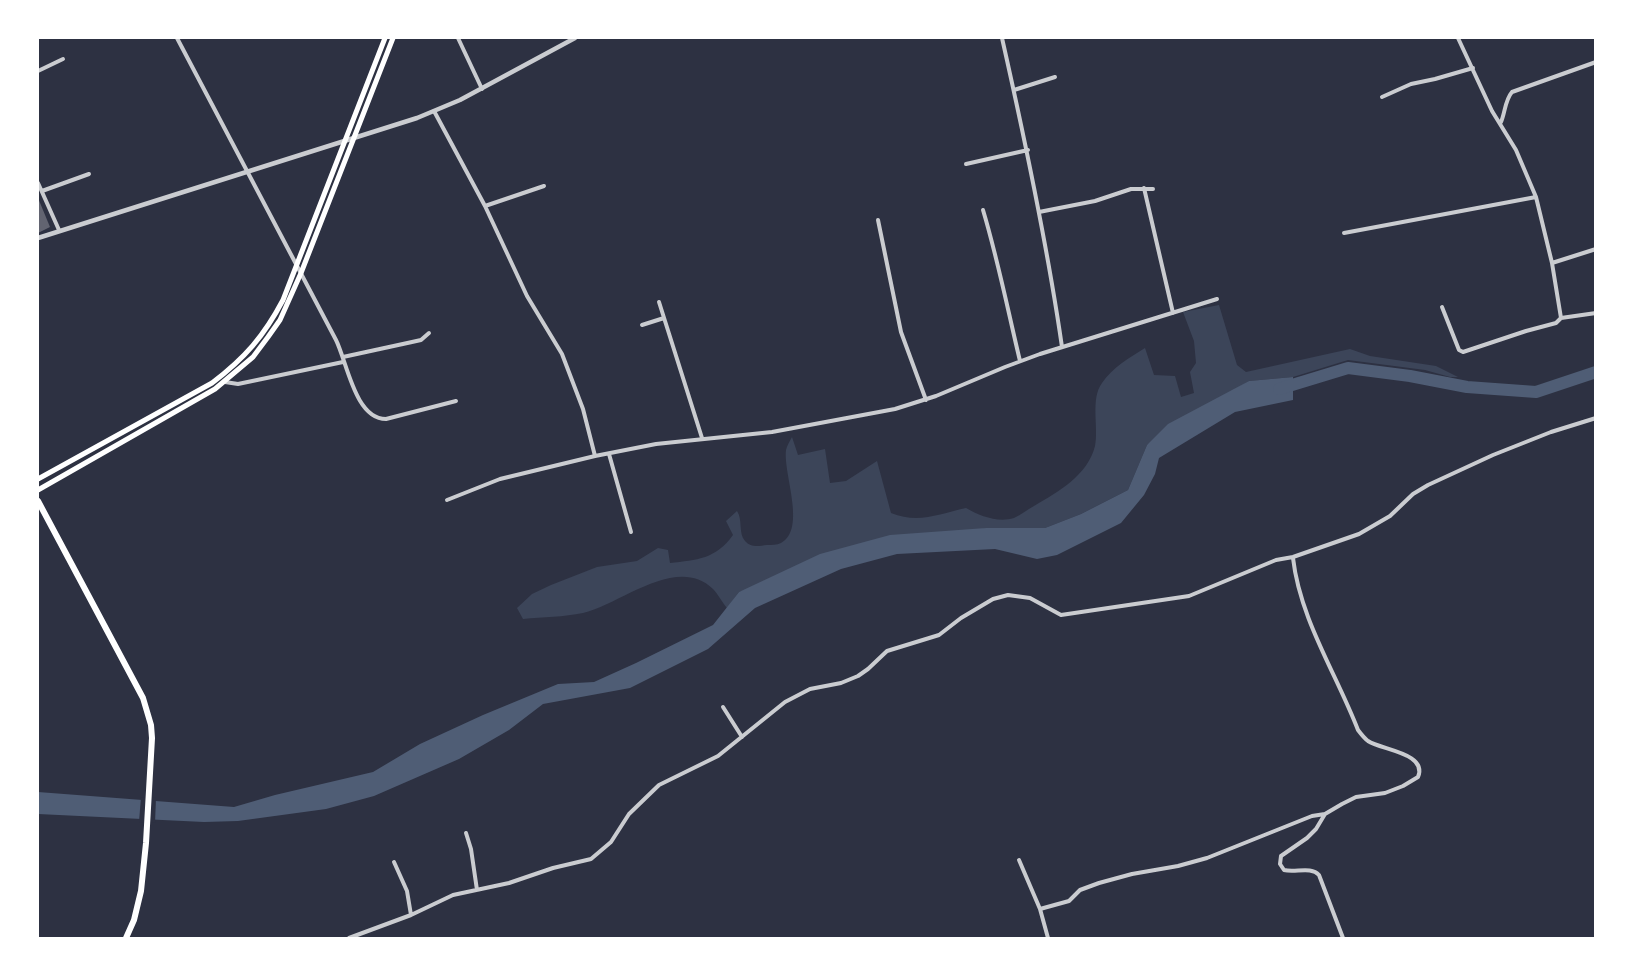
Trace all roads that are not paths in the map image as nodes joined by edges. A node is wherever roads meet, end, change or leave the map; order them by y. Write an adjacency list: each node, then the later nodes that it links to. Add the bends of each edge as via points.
1 (177, 38): 22 (street)
2 (386, 38): 19 (main road)
3 (393, 38): 18 (main road)
4 (458, 38): 13 (street)
5 (575, 38): 13 (street)
6 (1003, 38): 14 (street)
7 (1458, 38): 10 (street)
8 (63, 59): 11 (street)
9 (1596, 62): 17 (street, via 1512,92)
10 (1473, 68): 15 (street, via 1411,84); 17 (street)
11 (38, 71)
12 (1055, 77): 14 (street)
13 (482, 89): 16 (street)
14 (1014, 90): 20 (street)
15 (1382, 97)
16 (434, 111): 18 (street); 30 (street)
17 (1500, 123): 29 (street)
18 (352, 139): 19 (street); 40 (main road)
19 (345, 141): 22 (street); 39 (main road)
20 (1028, 150): 21 (street); 32 (street)
21 (966, 164)
22 (249, 172): 34 (street); 39 (street)
23 (89, 174): 28 (street)
24 (38, 183): 28 (street)
25 (544, 186): 30 (street)
26 (1144, 189): 27 (street); 32 (street); 44 (street)
27 (1153, 189)
28 (42, 191): 34 (street)
29 (1536, 197): 35 (street); 38 (street)
30 (485, 206): 59 (street, via 527,297 566,363)
31 (982, 210): 52 (street)
32 (1039, 212): 50 (street)
33 (878, 220): 54 (street, via 901,332)
34 (59, 230): 36 (street)
35 (1344, 233)
36 (38, 238)
37 (1596, 249): 38 (street)
38 (1552, 262): 47 (street)
39 (297, 265): 40 (street); 60 (main road, via 262,336 230,369 212,383)
40 (301, 273): 51 (street); 53 (main road, via 280,320 253,357)
41 (1216, 299): 44 (street)
42 (659, 302): 46 (street)
43 (1442, 307): 47 (street, via 1463,352 1556,323)
44 (1173, 313): 50 (street)
45 (1596, 313): 47 (street)
46 (664, 318): 48 (street); 57 (street)
47 (1560, 318)
48 (642, 325)
49 (429, 333): 51 (street, via 421,340)
50 (1062, 347): 52 (street)
51 (343, 359): 53 (street, via 238,384); 55 (street, via 359,397 377,418)
52 (1020, 361): 54 (street)
53 (225, 381): 61 (main road)
54 (926, 400): 57 (street, via 822,424)
55 (456, 401)
56 (1596, 418): 65 (street, via 1551,432 1428,484 1373,527)
57 (703, 438): 58 (street)
58 (609, 454): 59 (street); 64 (street)
59 (595, 456): 62 (street, via 500,479)
60 (38, 479)
61 (38, 490)
62 (447, 500)
63 (38, 501): 75 (highway, via 143,698 151,725 141,891)
64 (631, 532)
65 (1293, 557): 67 (street, via 1276,560 1189,596 1061,615 1030,598 1003,595 978,607 939,635 887,651 858,676 794,696); 68 (street, via 1302,601 1358,730 1366,740 1400,752 1420,768 1418,777 1403,786 1356,797)
66 (723, 707): 67 (street)
67 (742, 737): 72 (street, via 718,756 658,785 629,814 611,842 591,859)
68 (1325, 814): 73 (street, via 1207,858 1099,883 1080,890 1069,901); 78 (street, via 1316,829 1283,852 1280,860 1284,870 1316,871)
69 (466, 833): 72 (street)
70 (1019, 860): 73 (street)
71 (394, 862): 74 (street, via 407,891)
72 (477, 890): 74 (street, via 446,897)
73 (1040, 909): 77 (street)
74 (411, 915): 76 (street)
75 (126, 939)
76 (349, 939)
77 (1048, 939)
78 (1343, 939)

